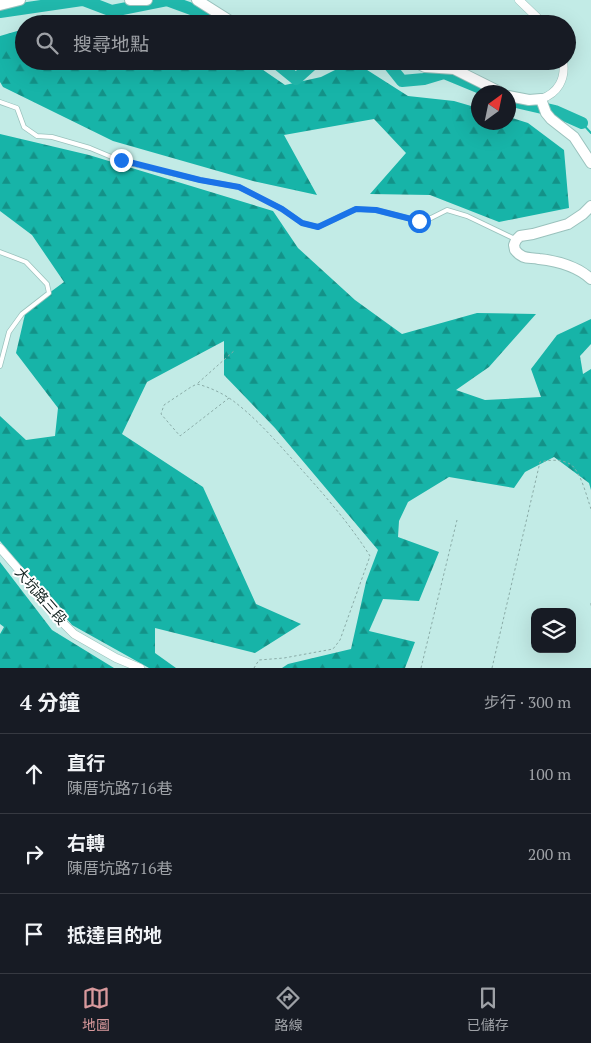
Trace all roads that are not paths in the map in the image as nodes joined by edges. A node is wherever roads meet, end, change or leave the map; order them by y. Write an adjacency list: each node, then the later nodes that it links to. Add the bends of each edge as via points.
1 (20, 0): 6 (street)
2 (130, 0): 3 (street)
3 (147, 0)
4 (197, 0): 7 (street)
5 (519, 0): 8 (street)
6 (0, 5)
7 (221, 15)
8 (535, 15)
9 (456, 70): 11 (street)
10 (564, 70): 13 (street, via 561,83 552,94)
11 (486, 85)
12 (516, 97): 13 (street)
13 (541, 100): 15 (street, via 546,113 574,137)
14 (0, 102): 17 (lane, via 16,108 24,127 37,136 52,137 121,160 200,180 239,187 302,223 318,227 356,209 376,210 419,221 447,210)
15 (591, 163)
16 (591, 206): 17 (street, via 568,224 520,236)
17 (516, 240): 19 (street, via 515,250 522,256 572,267)
18 (0, 252): 20 (lane, via 26,262 47,284 49,293 22,314 10,332)
19 (591, 279)
20 (0, 366)
21 (0, 548): 22 (street, 大坑路三段, via 74,634)
22 (140, 668)

